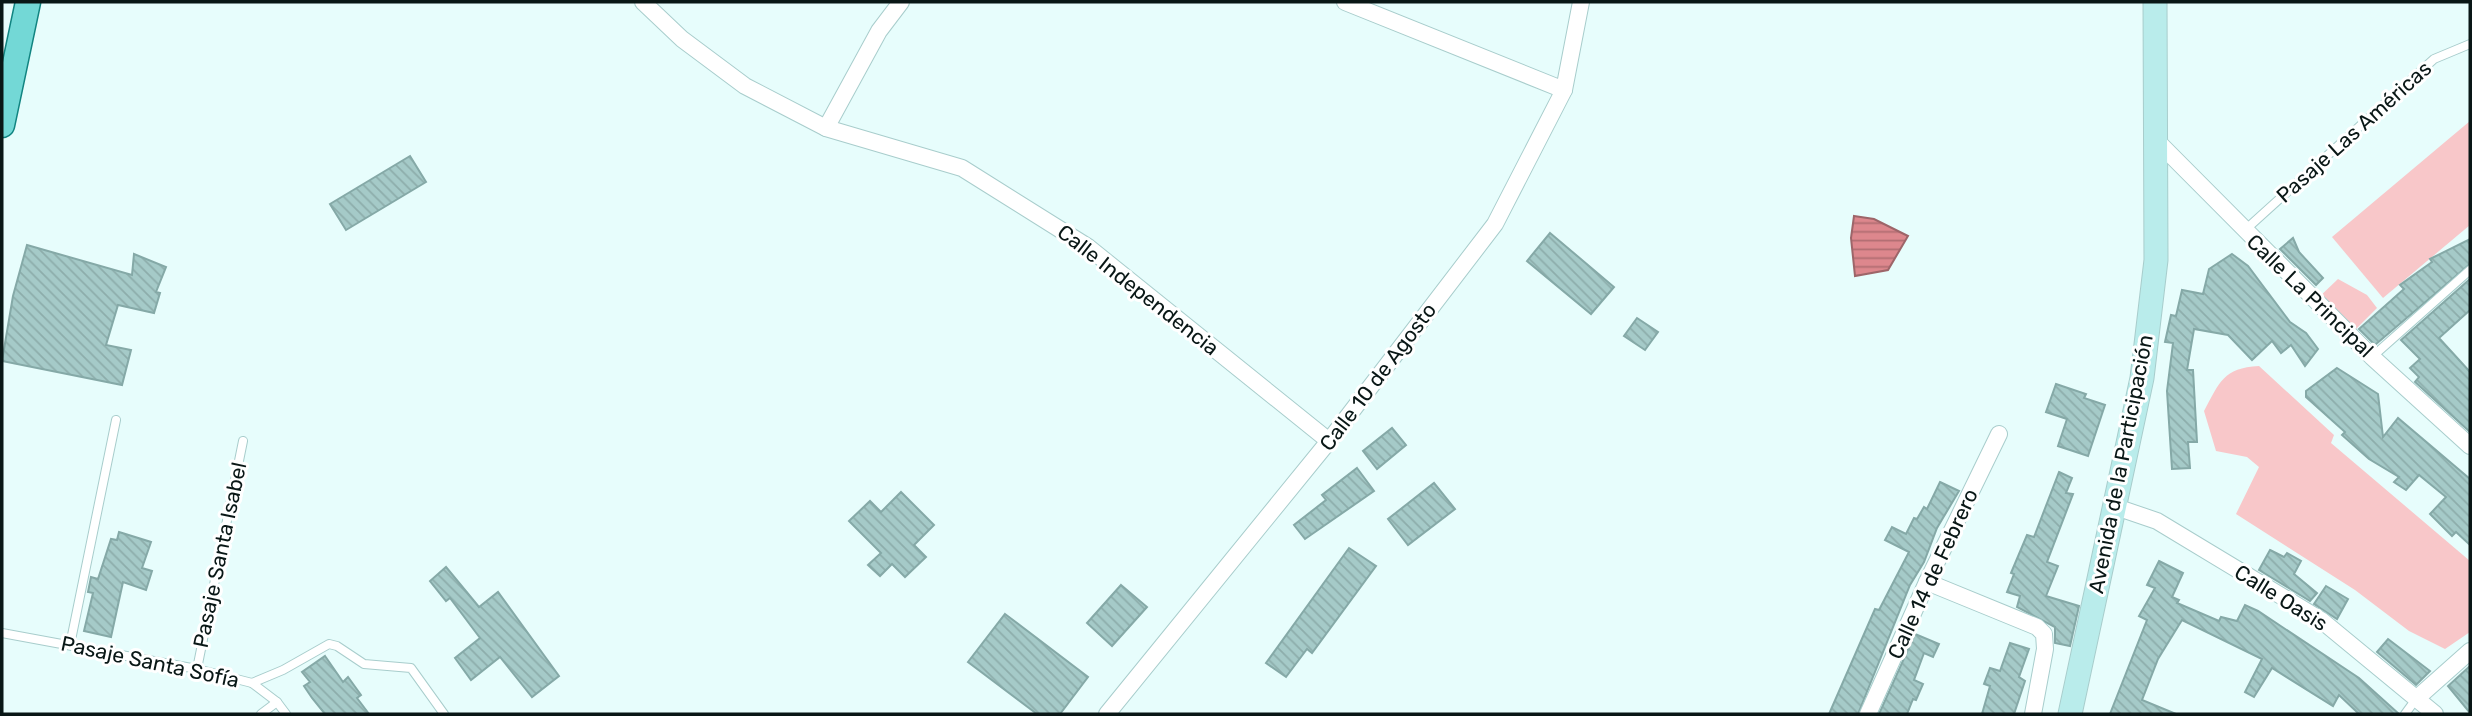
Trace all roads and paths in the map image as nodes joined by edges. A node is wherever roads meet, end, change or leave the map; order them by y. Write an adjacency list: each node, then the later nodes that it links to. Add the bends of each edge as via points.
1 (28, 2): 9 (main road)
2 (643, 2): 10 (street, Calle Independencia, via 745,86)
3 (901, 2): 10 (street, via 879,31)
4 (1345, 2): 8 (street)
5 (1581, 2): 8 (street, Calle 10 de Agosto)
6 (2155, 2): 11 (main road, Avenida de la Participación)
7 (2470, 44): 12 (lane, Pasaje Las Américas, via 2434,59)
8 (1564, 90): 18 (street, Calle 10 de Agosto, via 1495,224)
9 (2, 125)
10 (826, 128): 18 (street, Calle Independencia, via 974,175 1088,247)
11 (2155, 139): 12 (street, Calle La Principal); 20 (main road, Avenida de la Participación, via 2155,273 2142,378)
12 (2244, 231): 14 (street, Calle La Principal)
13 (2470, 270): 14 (lane)
14 (2372, 357): 19 (street, Calle La Principal)
15 (116, 420): 23 (lane)
16 (1999, 434): 21 (street, Calle 14 de Febrero)
17 (243, 441): 25 (lane, Pasaje Santa Isabel)
18 (1329, 441): 32 (street, Calle 10 de Agosto)
19 (2470, 446)
20 (2113, 506): 27 (street, Calle Oasis, via 2157,521 2321,620); 35 (main road, Avenida de la Participación)
21 (1927, 582): 33 (street, Calle 14 de Febrero); 34 (street, via 2037,627 2044,634)
22 (2, 633): 23 (lane, Pasaje Santa Sofía)
23 (70, 645): 25 (lane, Pasaje Santa Sofía)
24 (2470, 651): 27 (street)
25 (197, 669): 26 (lane, Pasaje Santa Sofía)
26 (252, 682): 28 (lane, Pasaje Santa Sofía); 31 (lane, via 329,644 364,664 411,667)
27 (2416, 699): 36 (lane); 37 (street, Calle Oasis)
28 (277, 702): 29 (lane); 30 (lane, Pasaje Santa Sofía)
29 (261, 714)
30 (286, 714)
31 (444, 714)
32 (1107, 714)
33 (1868, 714)
34 (2033, 714)
35 (2070, 714)
36 (2405, 714)
37 (2435, 714)

